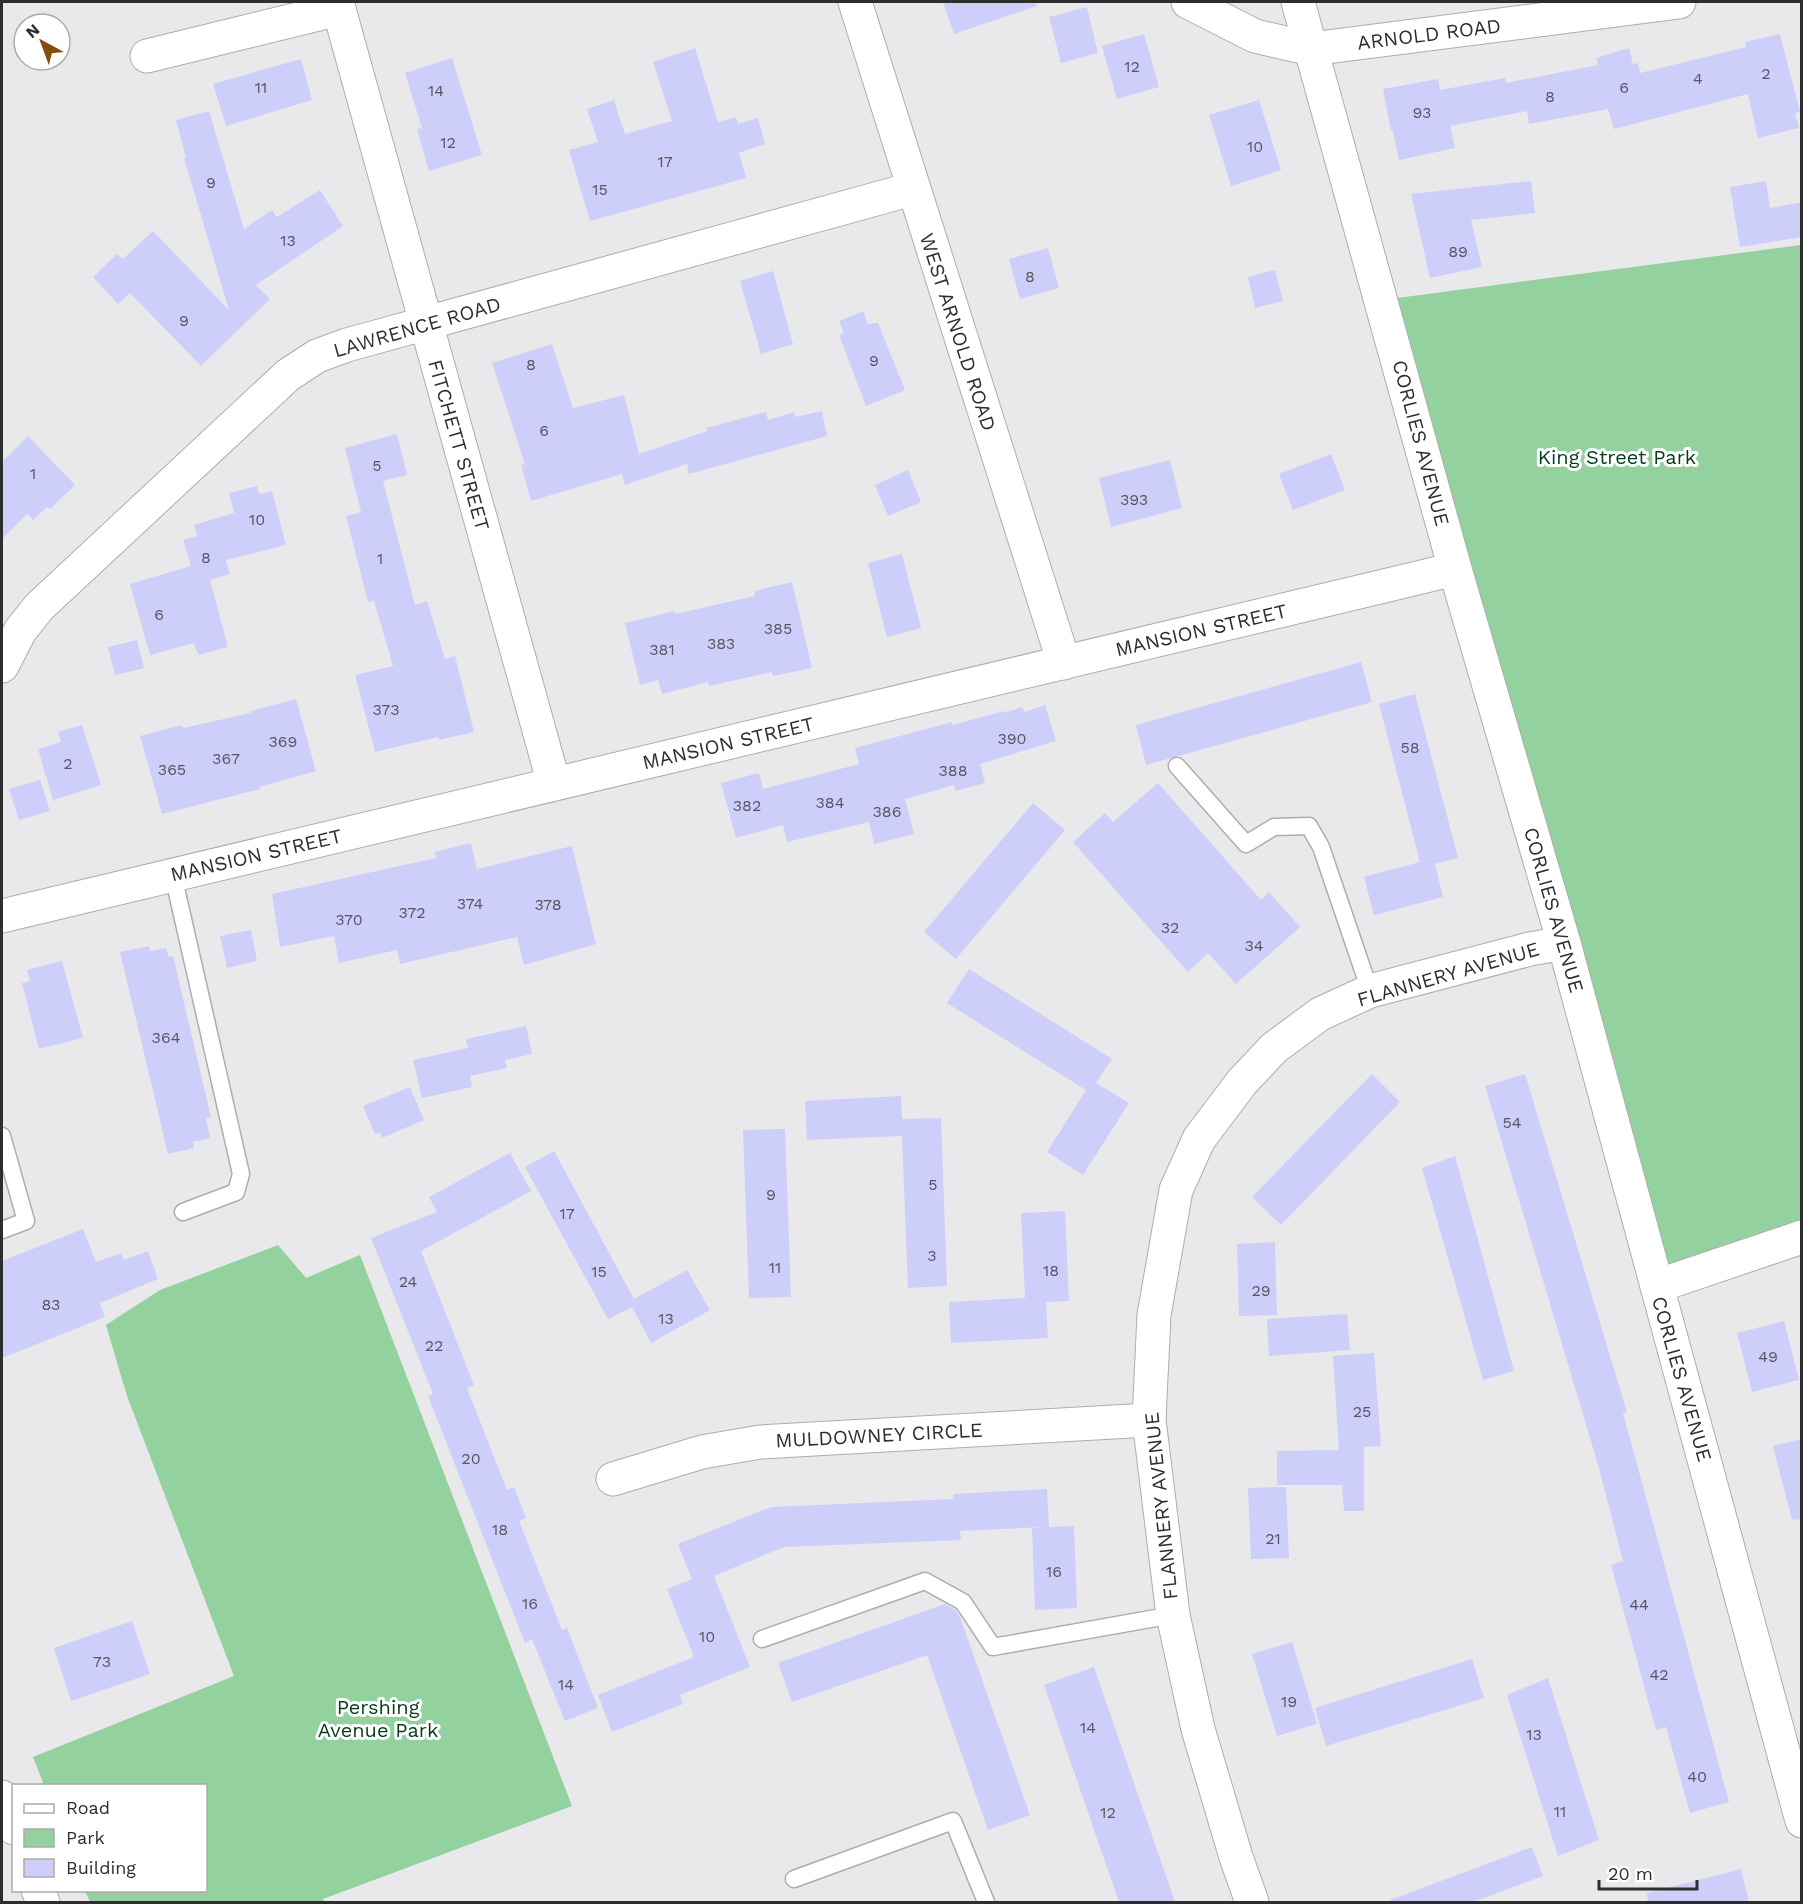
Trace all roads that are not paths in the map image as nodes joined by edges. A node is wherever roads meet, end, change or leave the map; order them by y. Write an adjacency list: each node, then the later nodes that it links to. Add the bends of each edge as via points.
1 (855, 2): 8 (street, WEST ARNOLD ROAD)
2 (1188, 2): 6 (street, ARNOLD ROAD, via 1255,36)
3 (1299, 2): 6 (street, CORLIES AVENUE)
4 (1679, 2): 6 (street, ARNOLD ROAD)
5 (338, 5): 7 (street); 9 (street, FITCHETT STREET)
6 (1311, 49): 10 (street, CORLIES AVENUE)
7 (147, 57)
8 (912, 189): 9 (street, LAWRENCE ROAD); 11 (street, WEST ARNOLD ROAD)
9 (425, 323): 12 (street, LAWRENCE ROAD, via 317,356 288,375 39,607 20,631); 14 (street, FITCHETT STREET)
10 (1455, 569): 11 (street, MANSION STREET); 17 (street, CORLIES AVENUE)
11 (1064, 663): 14 (street, MANSION STREET)
12 (2, 666)
13 (1177, 765): 18 (lane, via 1246,844 1274,827 1309,826 1321,847)
14 (554, 784): 15 (street, MANSION STREET)
15 (173, 875): 16 (street, MANSION STREET); 20 (lane, via 241,1174 236,1192)
16 (2, 916)
17 (1564, 943): 18 (street, FLANNERY AVENUE); 23 (street, CORLIES AVENUE)
18 (1370, 991): 24 (street, FLANNERY AVENUE, via 1320,1014 1274,1048 1199,1138 1174,1201 1154,1315)
19 (2, 1139): 21 (lane, via 26,1221)
20 (183, 1212)
21 (2, 1230)
22 (1802, 1237): 23 (street)
23 (1656, 1286): 29 (street, CORLIES AVENUE)
24 (1149, 1420): 25 (street, MULDOWNEY CIRCLE, via 760,1442 702,1452); 26 (street, FLANNERY AVENUE)
25 (613, 1479)
26 (1173, 1615): 27 (lane, via 993,1647 963,1602 925,1581); 33 (street, FLANNERY AVENUE, via 1198,1729)
27 (762, 1640)
28 (2, 1797): 30 (street)
29 (1802, 1821)
30 (12, 1823)
31 (794, 1879): 32 (lane, via 953,1821)
32 (986, 1902)
33 (1252, 1902)

